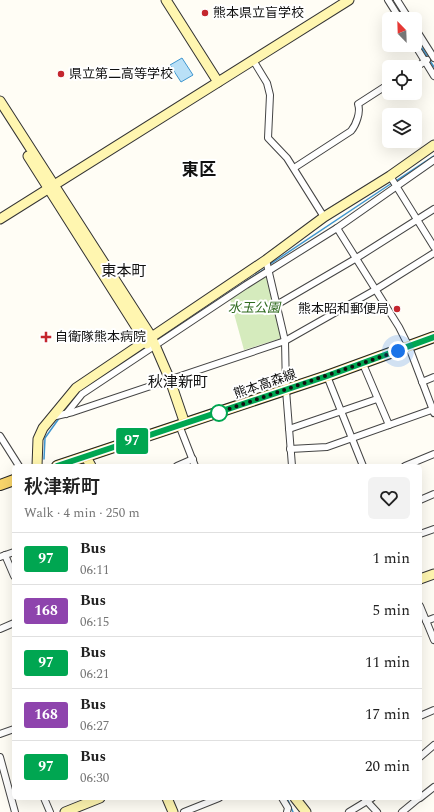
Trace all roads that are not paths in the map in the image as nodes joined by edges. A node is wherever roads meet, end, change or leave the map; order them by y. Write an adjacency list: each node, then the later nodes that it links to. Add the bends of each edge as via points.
1 (166, 0): 14 (street)
2 (349, 0): 10 (street)
3 (388, 0): 5 (street)
4 (397, 0): 6 (street)
5 (396, 12)
6 (405, 12)
7 (422, 38): 9 (street)
8 (419, 52): 11 (street)
9 (434, 55): 11 (street)
10 (253, 60): 14 (street); 20 (street, via 268,83 268,138)
11 (425, 62): 12 (street); 13 (street)
12 (422, 64)
13 (434, 76)
14 (218, 82): 22 (street)
15 (382, 89): 20 (street, via 358,104 360,109 351,131)
16 (0, 101): 22 (street)
17 (0, 111): 22 (street)
18 (434, 145): 21 (street)
19 (434, 160): 21 (street)
20 (294, 168): 24 (street)
21 (393, 181): 24 (street); 26 (street); 27 (street)
22 (51, 186): 25 (street); 36 (street)
23 (434, 209): 26 (street)
24 (324, 217): 31 (street)
25 (0, 219)
26 (417, 220): 28 (street); 30 (street)
27 (337, 228): 30 (street); 31 (street)
28 (434, 246)
29 (434, 253): 32 (street)
30 (356, 259): 32 (street); 33 (street)
31 (268, 266): 33 (street); 36 (street)
32 (375, 290): 35 (street); 37 (street, via 400,327)
33 (278, 304): 35 (street)
34 (434, 337): 37 (main road, 熊本高森線)
35 (285, 340): 41 (street); 43 (street)
36 (150, 343): 41 (street); 47 (street, via 82,394); 48 (street, via 76,388)
37 (409, 347): 38 (main road, 熊本高森線); 42 (street)
38 (363, 364): 39 (main road, 熊本高森線); 44 (street)
39 (327, 376): 43 (main road, 熊本高森線); 46 (street)
40 (434, 377): 42 (street)
41 (167, 380): 47 (street); 49 (street)
42 (422, 382): 45 (street)
43 (286, 390): 49 (main road, 熊本高森線); 51 (street)
44 (377, 399): 46 (street); 50 (street)
45 (433, 410): 50 (street)
46 (341, 411): 51 (street); 53 (street)
47 (66, 414): 48 (street)
48 (54, 417): 59 (street, via 43,428 38,439)
49 (182, 425): 56 (street); 57 (main road, 熊本高森線)
50 (389, 425): 53 (street)
51 (289, 429): 54 (street)
52 (0, 437): 58 (street)
53 (352, 439): 54 (street, via 327,447); 64 (street)
54 (290, 448): 63 (street)
55 (434, 454): 65 (street)
56 (193, 459): 61 (street); 62 (street)
57 (88, 461): 60 (main road, 熊本高森線)
58 (19, 464)
59 (37, 464)
60 (69, 464)
61 (182, 464)
62 (194, 464)
63 (292, 464)
64 (362, 464)
65 (410, 464)
66 (12, 481): 67 (main road)
67 (0, 485)
68 (434, 494): 69 (street)
69 (422, 499)
70 (434, 529): 71 (street)
71 (422, 533)
72 (3, 556): 73 (street)
73 (12, 572)
74 (434, 574): 75 (street)
75 (422, 578)
76 (422, 611): 78 (street)
77 (434, 618): 78 (street)
78 (426, 621): 81 (street)
79 (12, 624): 80 (street)
80 (0, 628)
81 (434, 640)
82 (434, 710): 83 (street)
83 (422, 715)
84 (12, 730): 85 (street)
85 (0, 734)
86 (434, 745): 87 (street)
87 (422, 755)
88 (0, 757): 90 (street)
89 (12, 779): 90 (street)
90 (7, 780): 102 (street)
91 (434, 786): 92 (street)
92 (422, 796)
93 (45, 800): 103 (street)
94 (95, 800): 104 (street)
95 (168, 800): 105 (street)
96 (214, 800): 106 (street)
97 (283, 800): 107 (street, via 288,808)
98 (297, 800): 108 (street)
99 (367, 800): 109 (street)
100 (369, 800): 110 (street)
101 (417, 800): 111 (street)
102 (15, 812)
103 (50, 812)
104 (66, 812)
105 (173, 812)
106 (184, 812)
107 (287, 812)
108 (306, 812)
109 (349, 812)
110 (377, 812)
111 (402, 812)

